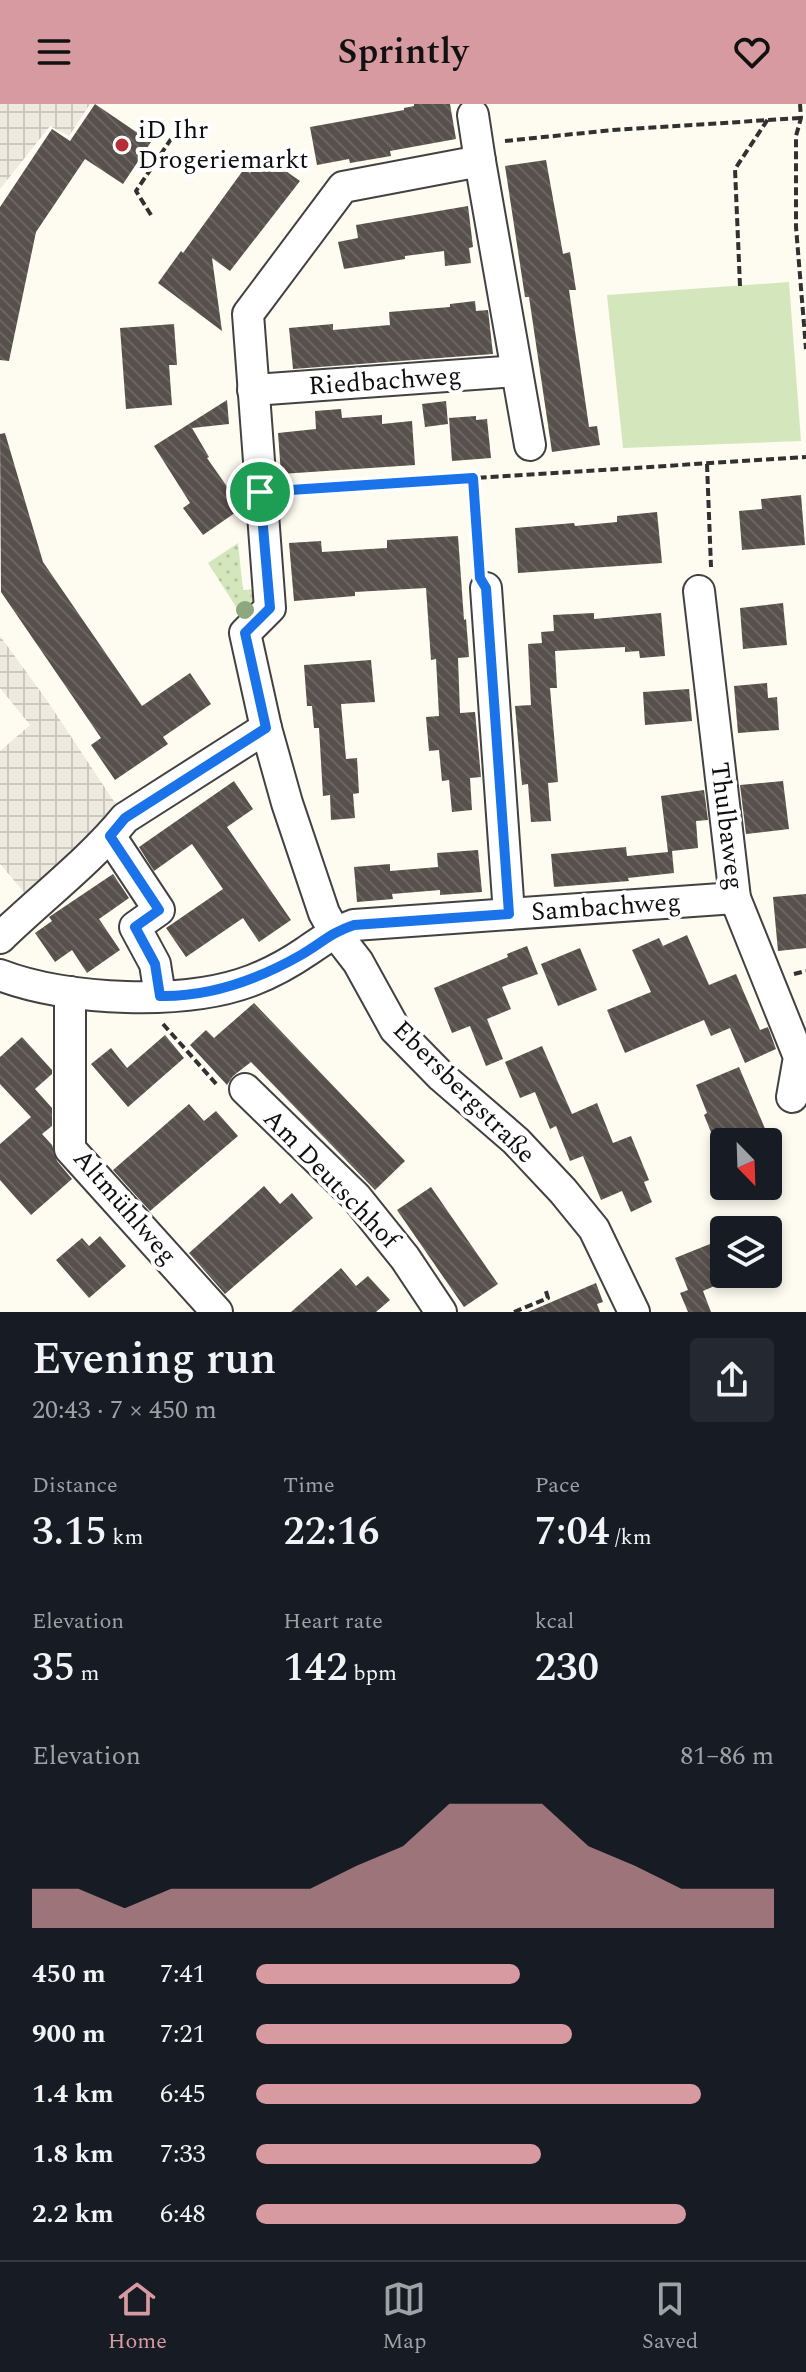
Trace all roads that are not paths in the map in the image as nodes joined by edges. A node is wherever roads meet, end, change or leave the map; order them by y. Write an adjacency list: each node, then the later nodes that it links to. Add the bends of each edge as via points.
1 (516, 371): 2 (street, Riedbachweg); 2 (street, via 477,140 343,187 248,314); 3 (street)
2 (253, 390): 6 (street, Ebersbergstraße, via 270,608 245,633)
3 (530, 445)
4 (486, 588): 9 (street)
5 (699, 591): 8 (street, Thulbaweg)
6 (266, 728): 7 (street, via 125,818); 10 (street, Ebersbergstraße, via 295,829)
7 (110, 836): 11 (street); 14 (street, via 159,910 135,927 155,964)
8 (735, 898): 9 (street, Sambachweg); 16 (street, Thulbaweg, via 799,1057)
9 (509, 914): 10 (street, Sambachweg, via 354,925)
10 (334, 931): 14 (street, via 253,979 218,990); 19 (street, Ebersbergstraße, via 395,1029 516,1141 594,1229)
11 (0, 938)
12 (0, 975): 13 (street)
13 (70, 992): 14 (street); 17 (street, Altmühlweg, via 70,1149)
14 (160, 996)
15 (245, 1089): 18 (street, Am Deutschhof, via 356,1197)
16 (792, 1097)
17 (217, 1312)
18 (441, 1312)
19 (634, 1312)

